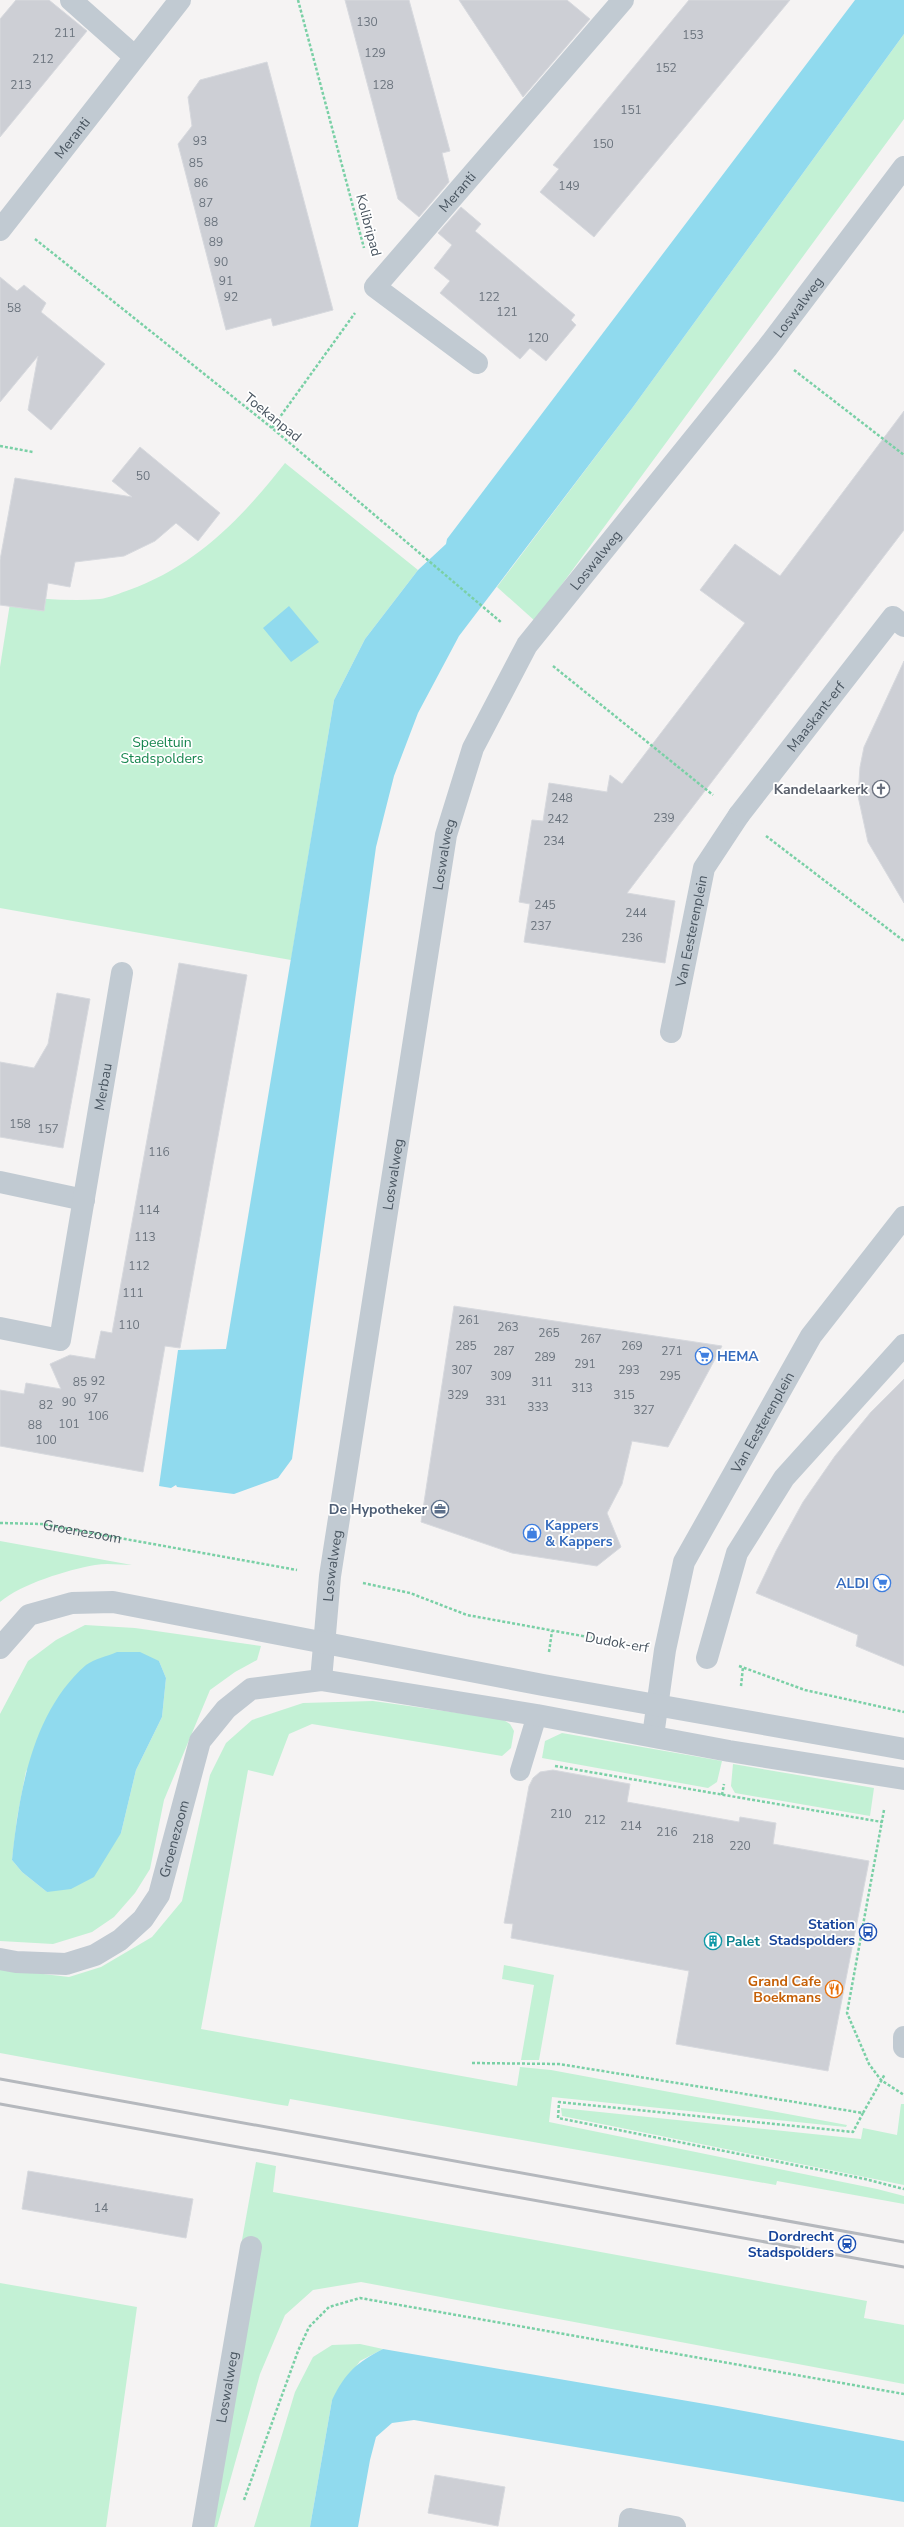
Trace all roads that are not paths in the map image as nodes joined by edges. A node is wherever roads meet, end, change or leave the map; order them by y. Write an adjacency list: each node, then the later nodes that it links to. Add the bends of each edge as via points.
1 (71, 0): 4 (street)
2 (180, 0): 4 (street, Meranti)
3 (623, 0): 7 (street, Meranti, via 375,287)
4 (134, 56): 6 (street, Meranti)
5 (904, 167): 17 (street, Loswalweg, via 767,348 527,645 473,748 446,835 330,1576)
6 (4, 224)
7 (477, 363)
8 (899, 622): 9 (street, Maaskant-erf)
9 (739, 815): 11 (street, Van Eesterenplein, via 704,868)
10 (122, 973): 13 (street, Merbau)
11 (670, 1032)
12 (0, 1182): 13 (street)
13 (84, 1200): 15 (street, Merbau, via 60,1340)
14 (904, 1217): 21 (street, Van Eesterenplein, via 811,1336 684,1562 665,1650)
15 (0, 1328)
16 (904, 1345): 19 (street, via 784,1478 737,1553)
17 (325, 1641): 18 (street, via 113,1602 72,1603 29,1616); 20 (street, Loswalweg); 21 (street)
18 (0, 1648)
19 (707, 1658)
20 (321, 1680): 22 (street); 27 (street, Groenezoom, via 251,1689 226,1709 200,1741 158,1895 143,1919 120,1940 94,1955 66,1964)
21 (657, 1705): 23 (street, Van Eesterenplein); 24 (street)
22 (537, 1714): 23 (street); 25 (lane)
23 (653, 1736): 26 (street)
24 (904, 1749)
25 (522, 1766)
26 (897, 1778)
27 (0, 1959)
28 (251, 2247): 29 (street, Loswalweg)
29 (203, 2527)
30 (628, 2527): 31 (street, via 630,2519)
31 (675, 2527)

